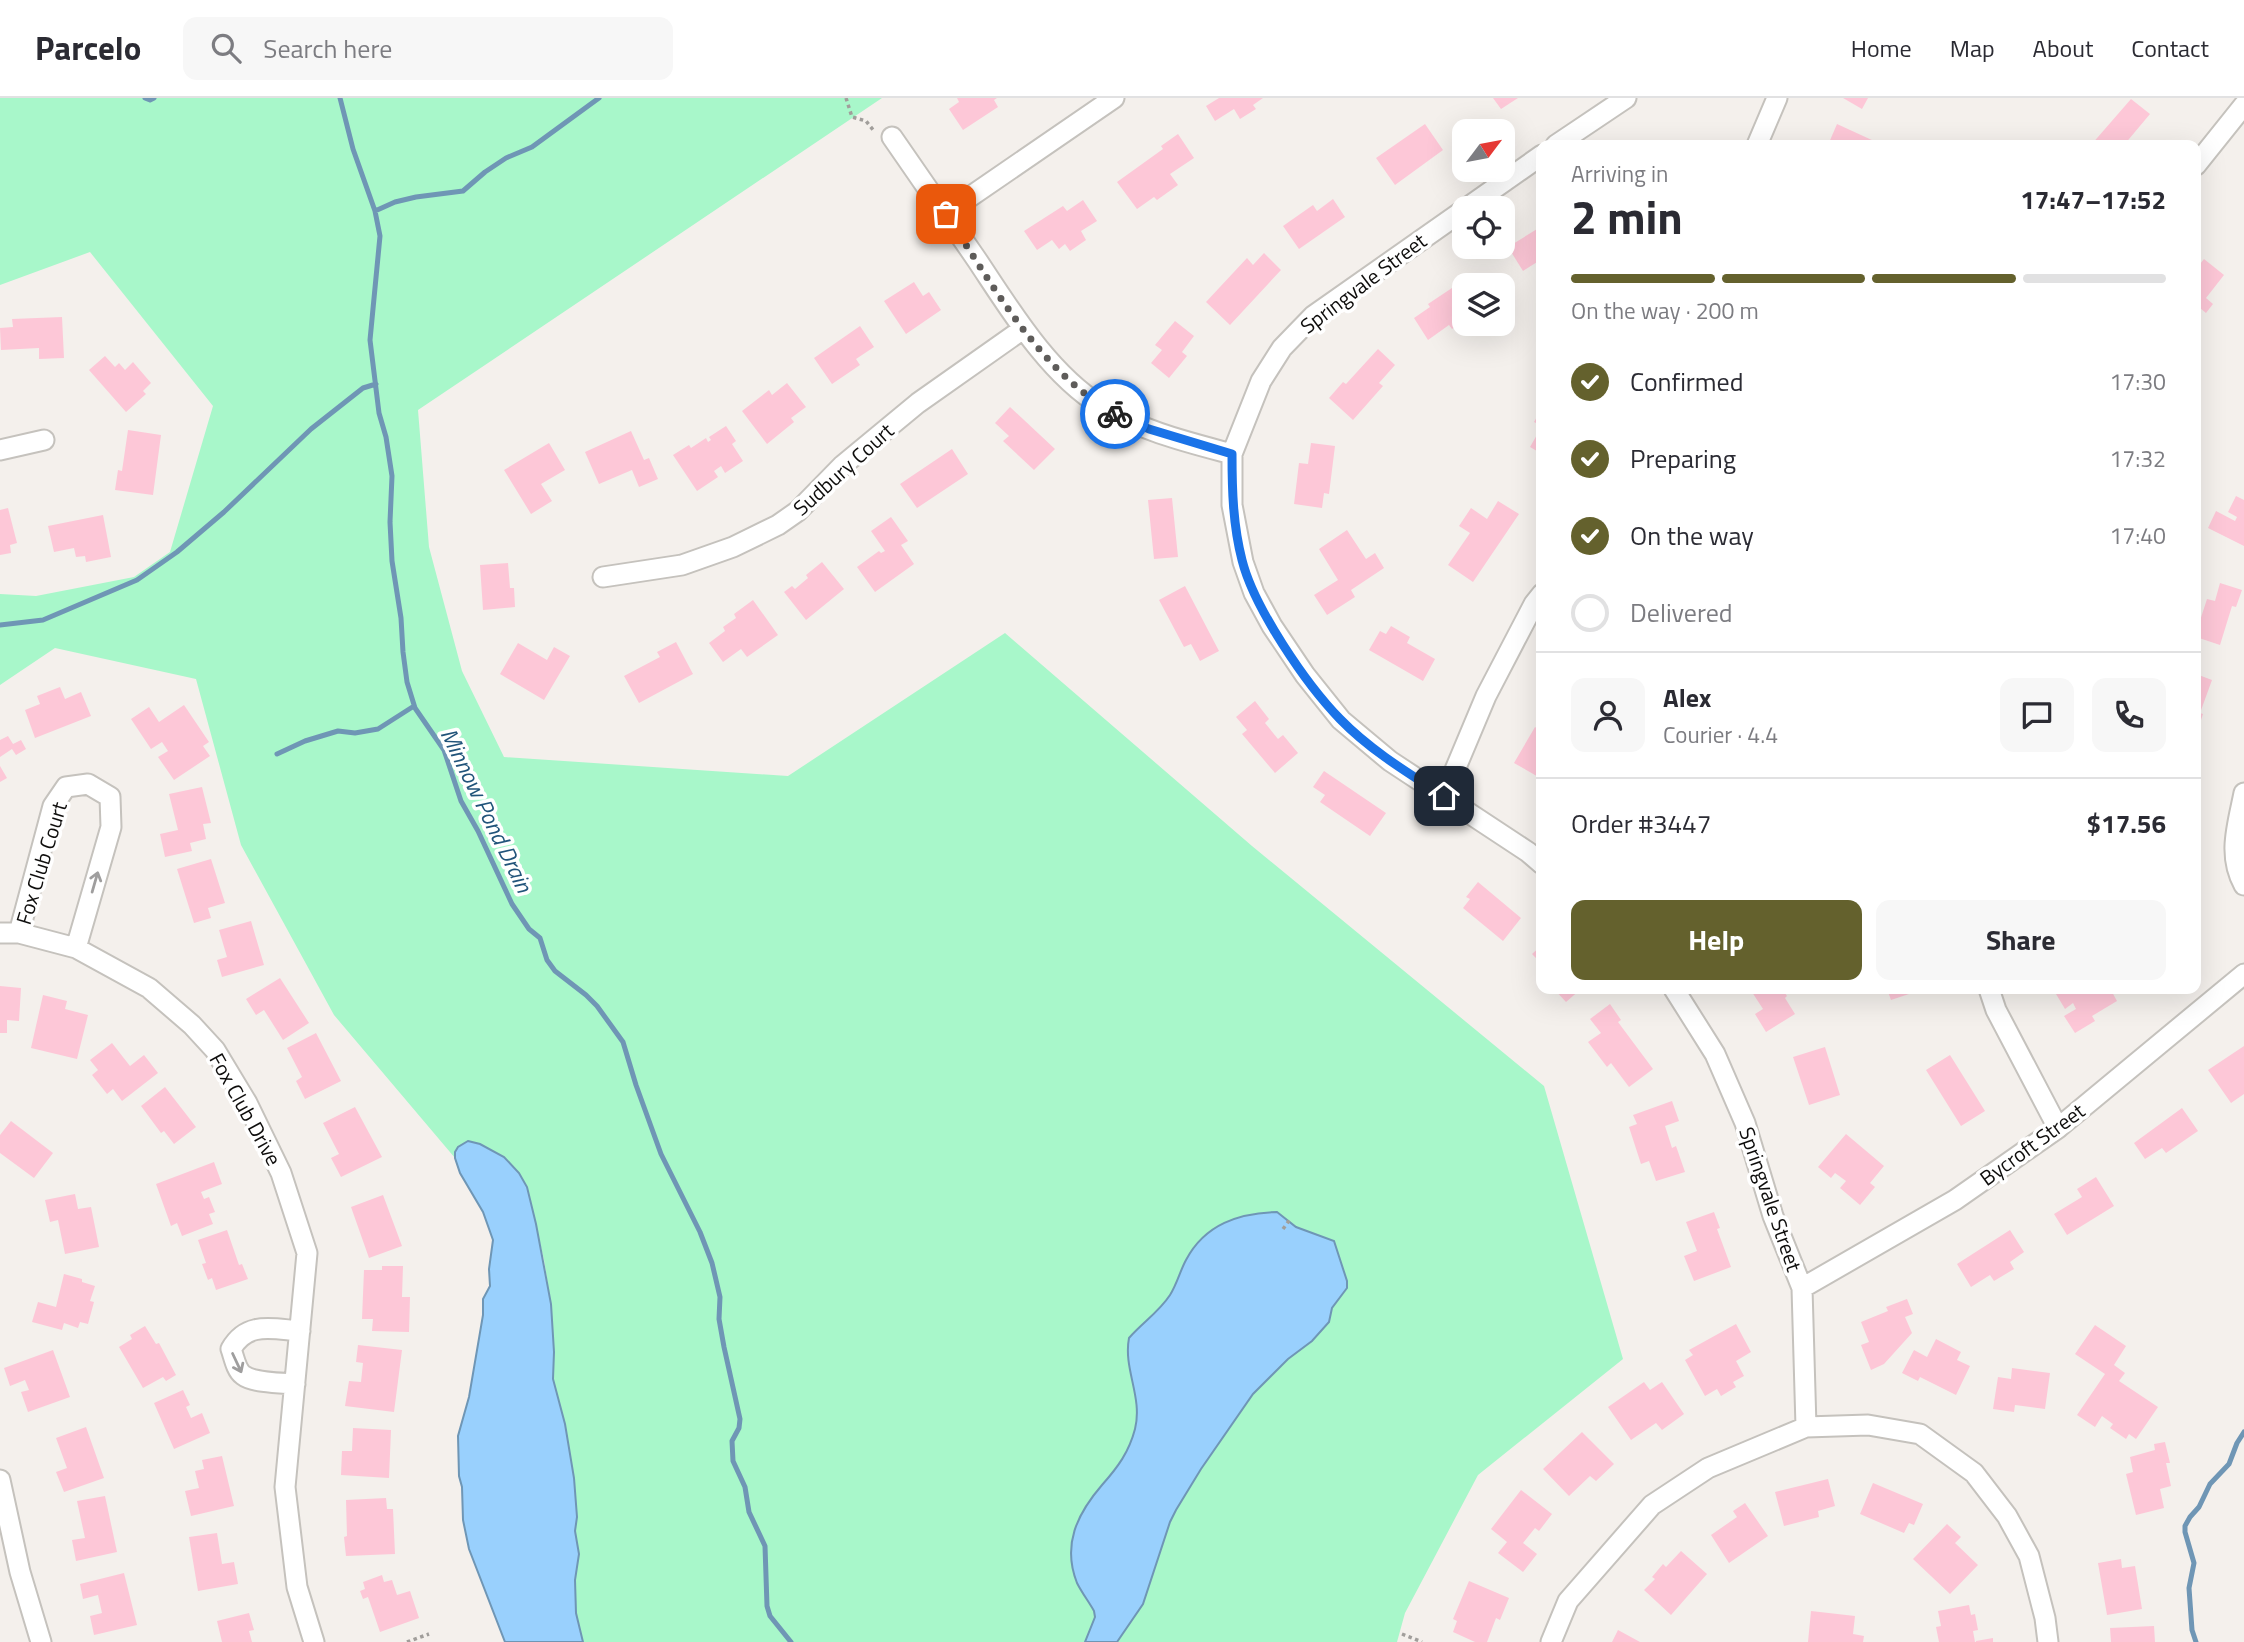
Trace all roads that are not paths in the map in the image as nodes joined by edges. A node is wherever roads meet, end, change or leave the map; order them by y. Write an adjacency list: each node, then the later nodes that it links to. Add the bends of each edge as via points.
1 (1114, 98): 10 (street)
2 (1626, 98): 6 (street)
3 (1770, 100): 7 (street)
4 (2244, 105): 9 (street)
5 (892, 136): 10 (street)
6 (1563, 140)
7 (1758, 140)
8 (1536, 159): 14 (street, Springvale Street, via 1313,316 1282,348 1261,381)
9 (2201, 159)
10 (946, 214): 11 (street)
11 (1023, 329): 14 (street, via 1054,367 1099,405 1149,429); 15 (street, Sudbury Court, via 918,403 778,525 682,565)
12 (44, 440): 13 (street)
13 (0, 450)
14 (1232, 454): 18 (street, Springvale Street, via 1231,505 1242,562 1272,626 1340,720 1390,761)
15 (603, 577)
16 (1536, 602): 18 (street, via 1486,696)
17 (2244, 793): 20 (street, via 2234,845 2237,872)
18 (1444, 796): 19 (street, Springvale Street)
19 (1536, 859)
20 (2244, 885)
21 (10, 933): 22 (street, Fox Club Drive); 22 (street, Fox Club Court, one-way to 21, via 111,827 110,797 88,784 66,787 53,806)
22 (76, 948): 28 (street, Fox Club Drive, via 149,988 192,1025 215,1050 247,1103 281,1173 307,1253)
23 (2244, 974): 26 (street, Bycroft Street)
24 (1677, 994): 27 (street, Springvale Street, via 1715,1054 1745,1124)
25 (1991, 994): 26 (street)
26 (2058, 1128): 27 (street, Bycroft Street, via 1955,1200)
27 (1801, 1288): 30 (street, Springvale Street)
28 (300, 1331): 29 (street, Fox Club Drive); 29 (street, one-way to 29, via 255,1329 245,1332 231,1349 243,1376)
29 (295, 1384): 33 (street, Fox Club Drive, via 285,1487 297,1587)
30 (1806, 1427): 34 (street, via 1708,1468 1652,1506 1569,1601); 35 (street, via 1868,1425 1920,1434 1974,1473 2007,1516 2029,1556)
31 (0, 1480): 32 (street)
32 (41, 1642)
33 (314, 1642)
34 (1551, 1642)
35 (2048, 1642)

